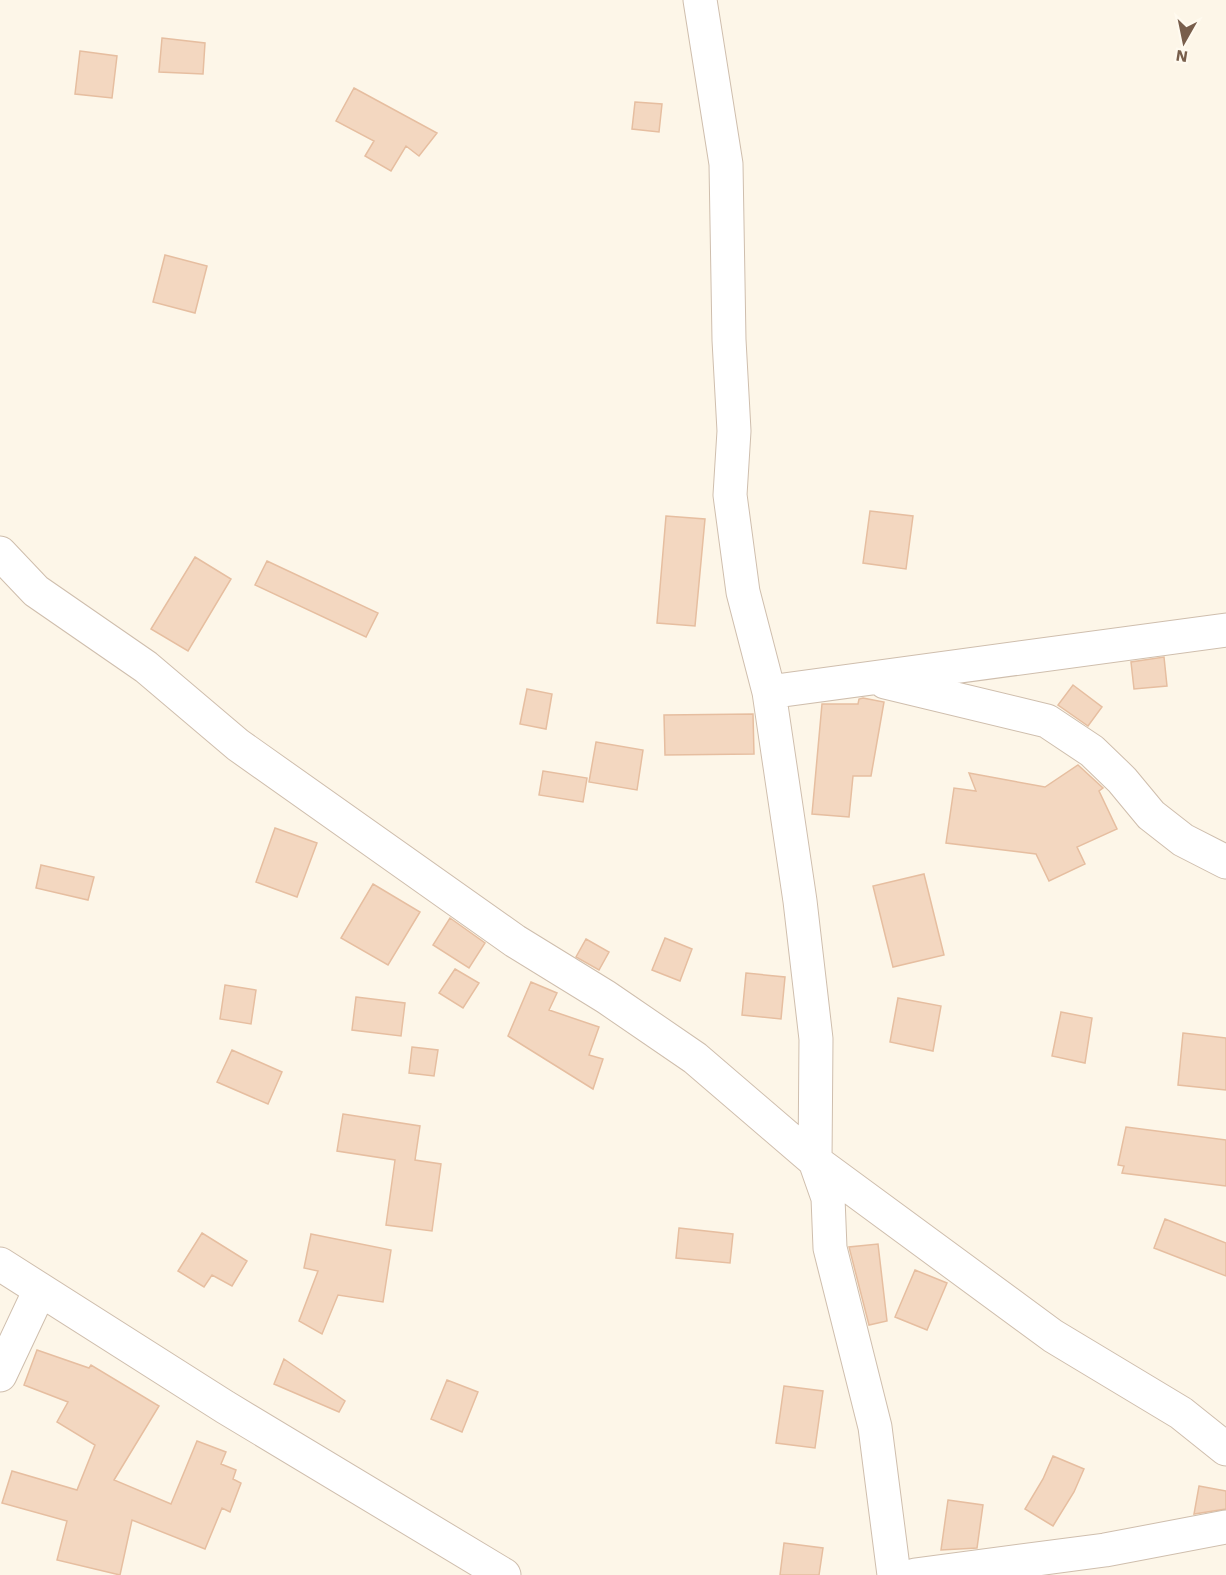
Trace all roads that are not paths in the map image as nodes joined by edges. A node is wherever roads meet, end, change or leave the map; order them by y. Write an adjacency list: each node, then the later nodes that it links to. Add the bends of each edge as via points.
1 (700, 0): 5 (street, via 726,164 734,431 730,495 743,592)
2 (0, 553): 7 (street, via 36,591 146,667 238,745 515,941 695,1058)
3 (1226, 630): 4 (street)
4 (866, 678): 5 (street); 6 (street, via 1047,721 1092,751 1151,815 1183,840)
5 (769, 692): 7 (street, via 816,1039)
6 (1226, 862)
7 (815, 1161): 11 (street, via 1053,1336 1181,1413); 14 (street, via 828,1198 830,1248 875,1427)
8 (0, 1264): 9 (street)
9 (40, 1290): 10 (street); 13 (street)
10 (0, 1375)
11 (1226, 1449)
12 (1226, 1527): 15 (street, via 1105,1550)
13 (504, 1575)
14 (894, 1575)
15 (915, 1575)

